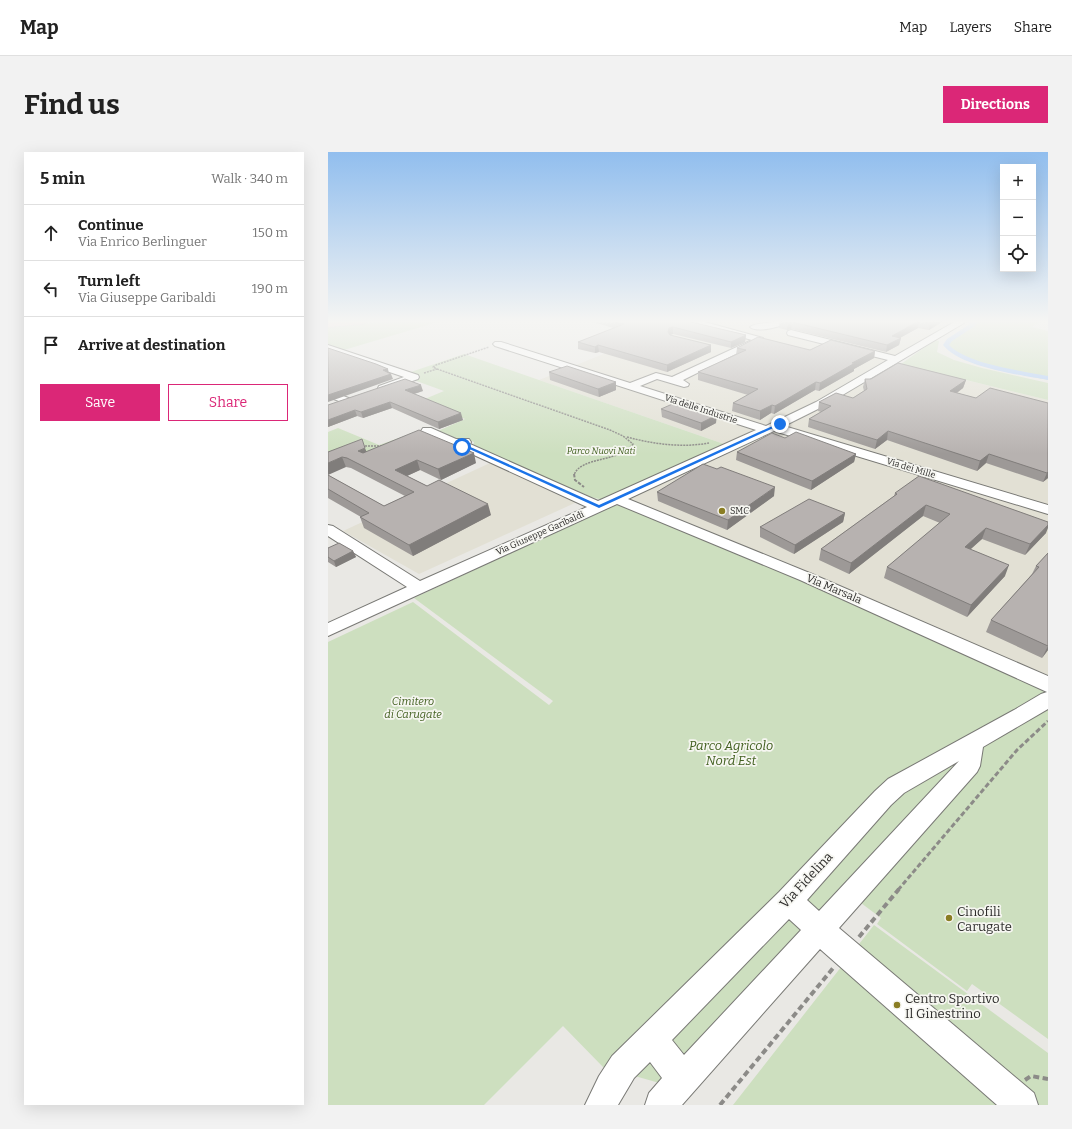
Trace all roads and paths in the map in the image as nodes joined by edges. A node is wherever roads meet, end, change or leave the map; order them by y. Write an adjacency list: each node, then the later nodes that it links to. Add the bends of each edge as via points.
1 (380, 365): 7 (street)
2 (436, 365): 6 (path, via 433,367)
3 (566, 365): 9 (street, Via delle Industrie)
4 (706, 365): 8 (street)
5 (886, 365): 14 (street, Via Giuseppe Garibaldi)
6 (436, 369): 7 (path); 16 (path)
7 (414, 377): 11 (street)
8 (673, 381): 9 (street, via 656,376); 12 (street, via 689,386)
9 (631, 386): 12 (street, Via delle Industrie)
10 (328, 393): 13 (street, via 351,399)
11 (369, 393)
12 (665, 397): 14 (street, Via delle Industrie)
13 (334, 405)
14 (770, 429): 20 (street, Via Giuseppe Garibaldi); 22 (street, Via dei Mille)
15 (427, 431): 21 (street)
16 (622, 435): 17 (path, via 663,444 700,445); 20 (path, via 633,444 630,450 588,464 574,474 575,480 583,487)
17 (713, 442)
18 (385, 445): 19 (path)
19 (356, 446)
20 (615, 500): 21 (street, Via Giuseppe Garibaldi); 27 (street, Via Marsala, via 814,580)
21 (599, 507): 25 (street, Via Giuseppe Garibaldi)
22 (1048, 510)
23 (328, 529): 24 (street)
24 (335, 541): 25 (street)
25 (419, 588): 26 (street, Via Giuseppe Garibaldi)
26 (328, 630)
27 (1048, 685)
28 (1048, 699): 30 (street, Via Fidelina)
29 (1048, 721): 33 (path, via 1017,750)
30 (973, 743): 31 (street, Via Fidelina, via 896,786); 32 (street, via 969,766)
31 (788, 901): 32 (street); 34 (street, Via Fidelina)
32 (820, 929): 33 (street); 35 (street)
33 (846, 953): 38 (path); 39 (street)
34 (651, 1039): 35 (street); 36 (street, Via Fidelina, via 617,1076)
35 (683, 1079): 37 (street)
36 (601, 1105)
37 (662, 1105)
38 (720, 1105)
39 (1022, 1105)

